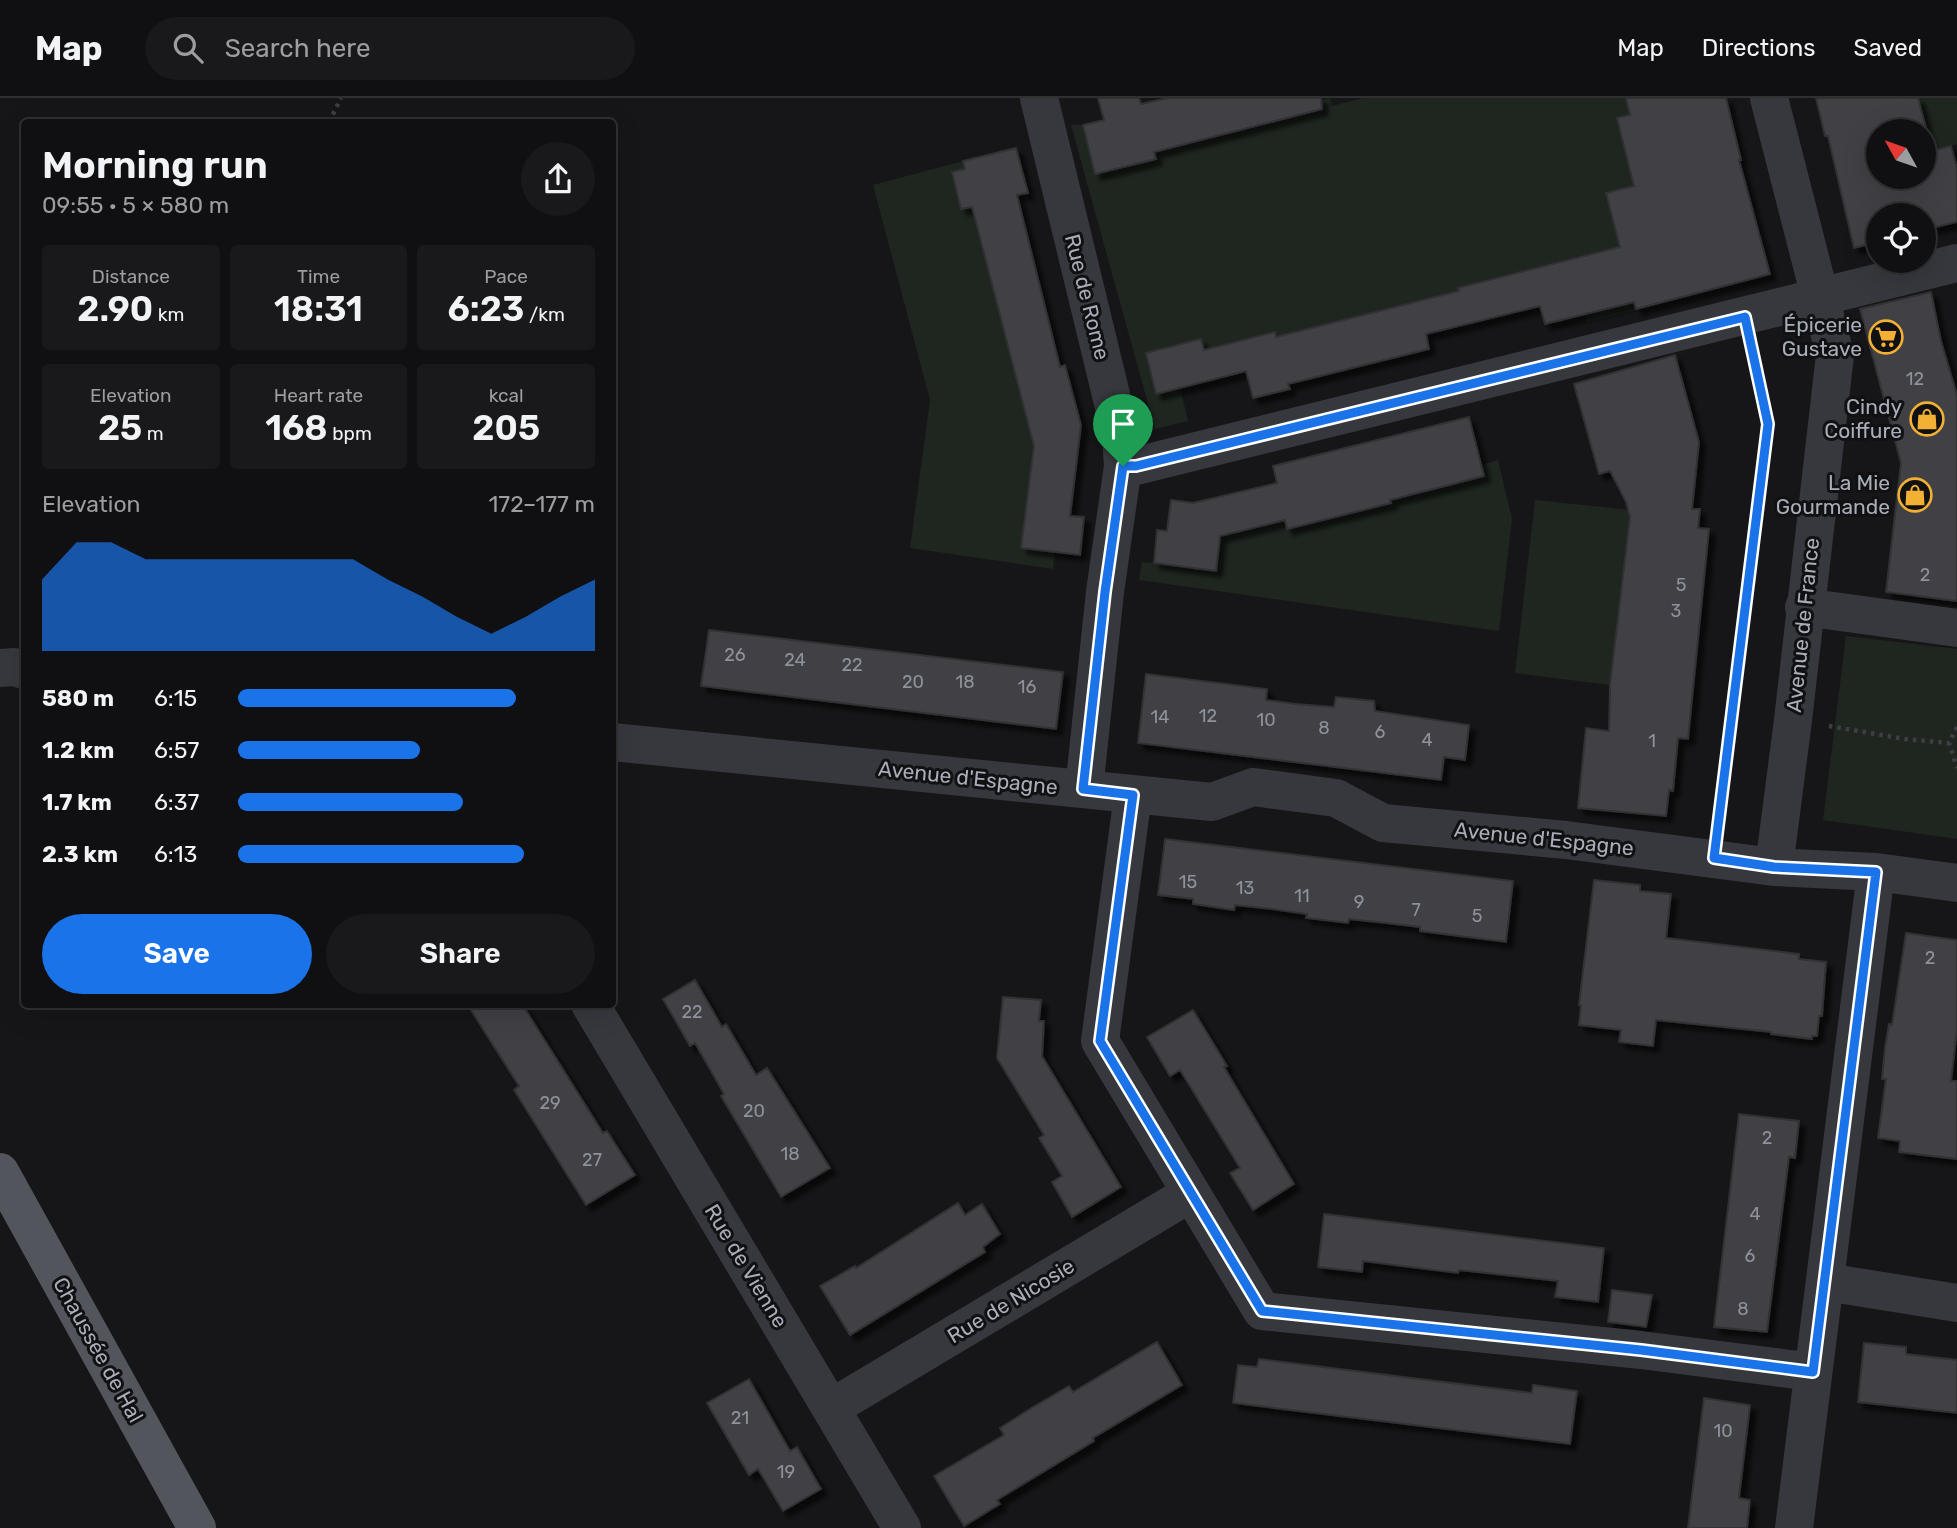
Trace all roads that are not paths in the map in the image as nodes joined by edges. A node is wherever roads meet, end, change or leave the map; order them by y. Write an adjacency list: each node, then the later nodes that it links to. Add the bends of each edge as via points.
1 (1039, 98): 5 (street, Rue de Rome, via 1121,436)
2 (1769, 98): 4 (street, Avenue de France)
3 (1957, 263): 4 (street)
4 (1820, 298): 5 (street); 6 (street, Avenue de France, via 1835,355)
5 (1123, 466): 11 (street, Rue de Rome)
6 (1804, 607): 7 (street); 13 (street, Avenue de France)
7 (1957, 628)
8 (0, 668): 9 (street)
9 (21, 669)
10 (616, 742): 11 (street, Avenue d'Espagne)
11 (1083, 789): 12 (street, Avenue d'Espagne)
12 (1133, 795): 13 (street, Avenue d'Espagne, via 1212,802 1254,787 1336,798 1383,823 1566,840); 18 (street, via 1100,1041)
13 (1774, 867): 14 (street, Avenue d'Espagne)
14 (1876, 872): 15 (street, Avenue d'Espagne); 19 (street)
15 (1957, 883)
16 (592, 1008): 22 (street, Rue de Vienne)
17 (0, 1172): 23 (main road, Chaussée de Hal)
18 (1191, 1193): 21 (street, via 1262,1311); 22 (street, Rue de Nicosie)
19 (1826, 1282): 20 (street); 21 (street)
20 (1957, 1303)
21 (1813, 1372): 25 (street)
22 (831, 1408): 24 (street, Rue de Vienne)
23 (197, 1528)
24 (902, 1528)
25 (1794, 1528)

